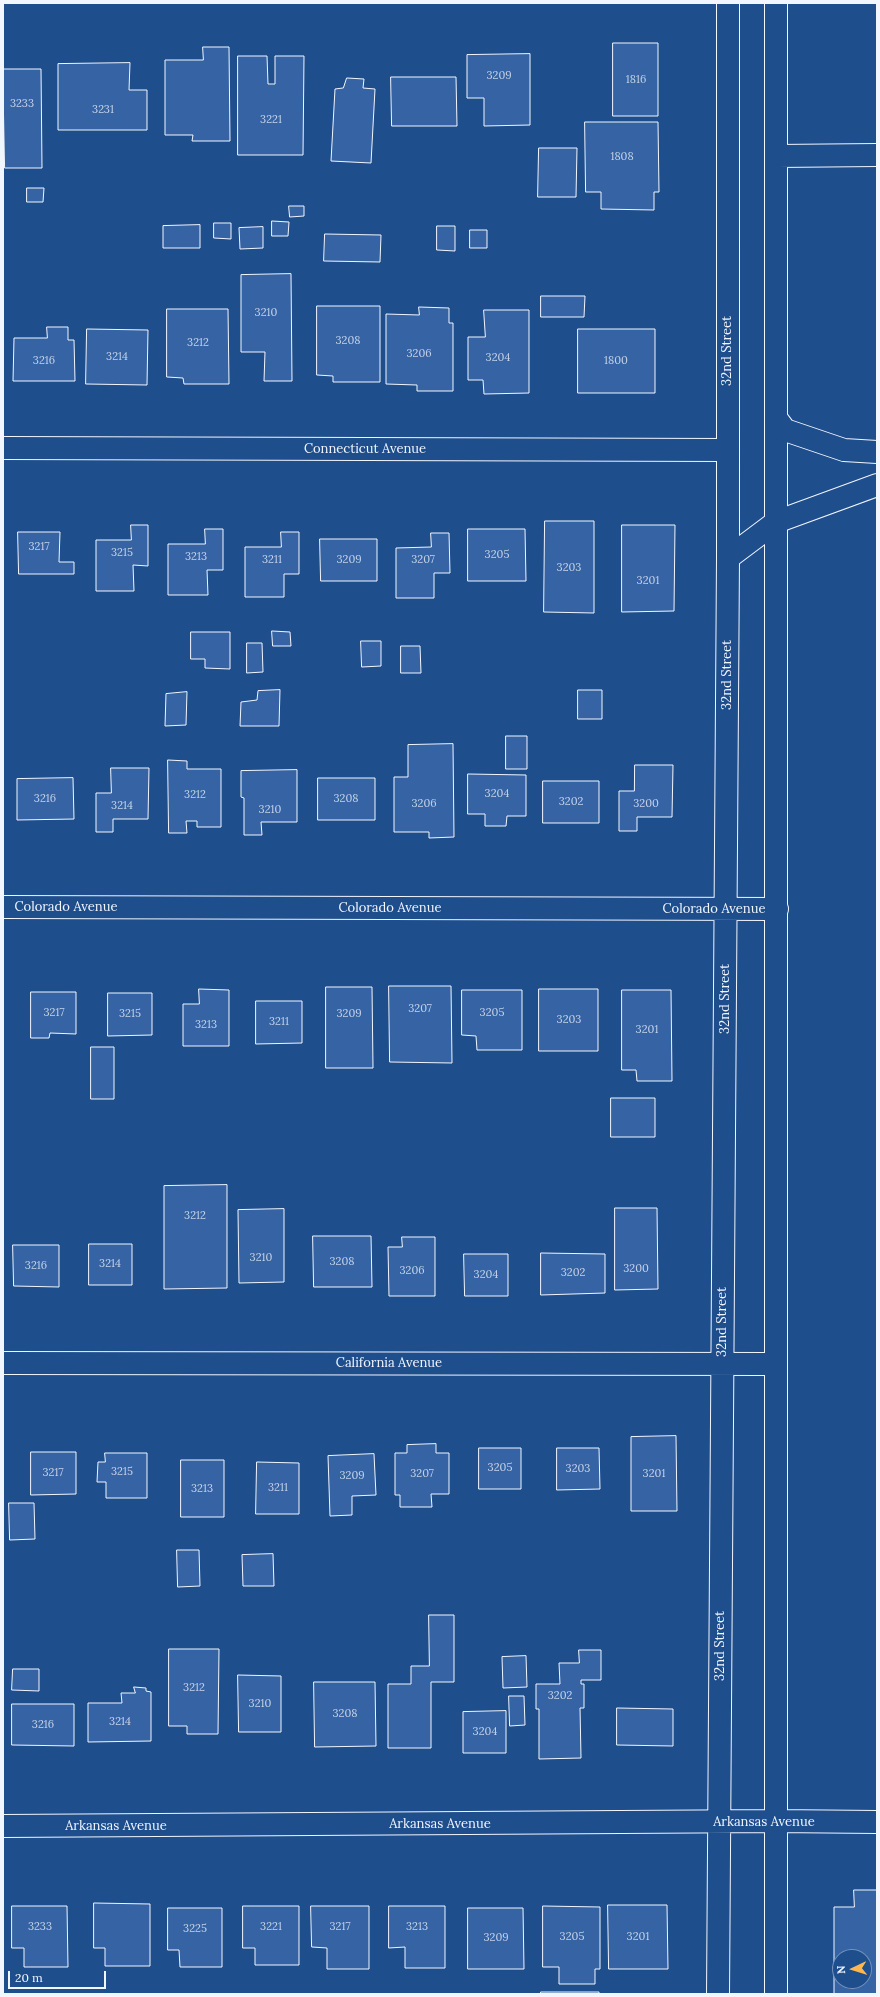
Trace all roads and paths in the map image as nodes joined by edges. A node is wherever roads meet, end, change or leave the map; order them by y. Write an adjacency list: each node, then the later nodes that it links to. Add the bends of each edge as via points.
1 (728, 3): 7 (main road, 32nd Street)
2 (776, 3): 4 (main road)
3 (867, 155): 4 (main road)
4 (776, 156): 5 (main road)
5 (776, 418): 8 (main road, via 785,430 844,450); 10 (main road)
6 (3, 448): 7 (main road, Connecticut Avenue)
7 (727, 450): 11 (main road, 32nd Street)
8 (877, 452)
9 (877, 485): 10 (main road)
10 (776, 522): 11 (main road); 14 (main road)
11 (728, 558): 13 (main road, 32nd Street)
12 (3, 907): 13 (main road, Colorado Avenue)
13 (725, 909): 14 (main road, Colorado Avenue); 16 (main road, 32nd Street)
14 (777, 909): 17 (main road)
15 (3, 1363): 16 (main road, California Avenue)
16 (722, 1364): 17 (main road, California Avenue); 19 (main road, 32nd Street)
17 (775, 1364): 18 (main road)
18 (775, 1821): 19 (main road, Arkansas Avenue); 20 (main road, Arkansas Avenue); 23 (main road)
19 (719, 1822): 21 (main road, Arkansas Avenue); 22 (main road, 32nd Street)
20 (877, 1822)
21 (3, 1826)
22 (718, 1994)
23 (776, 1994)

